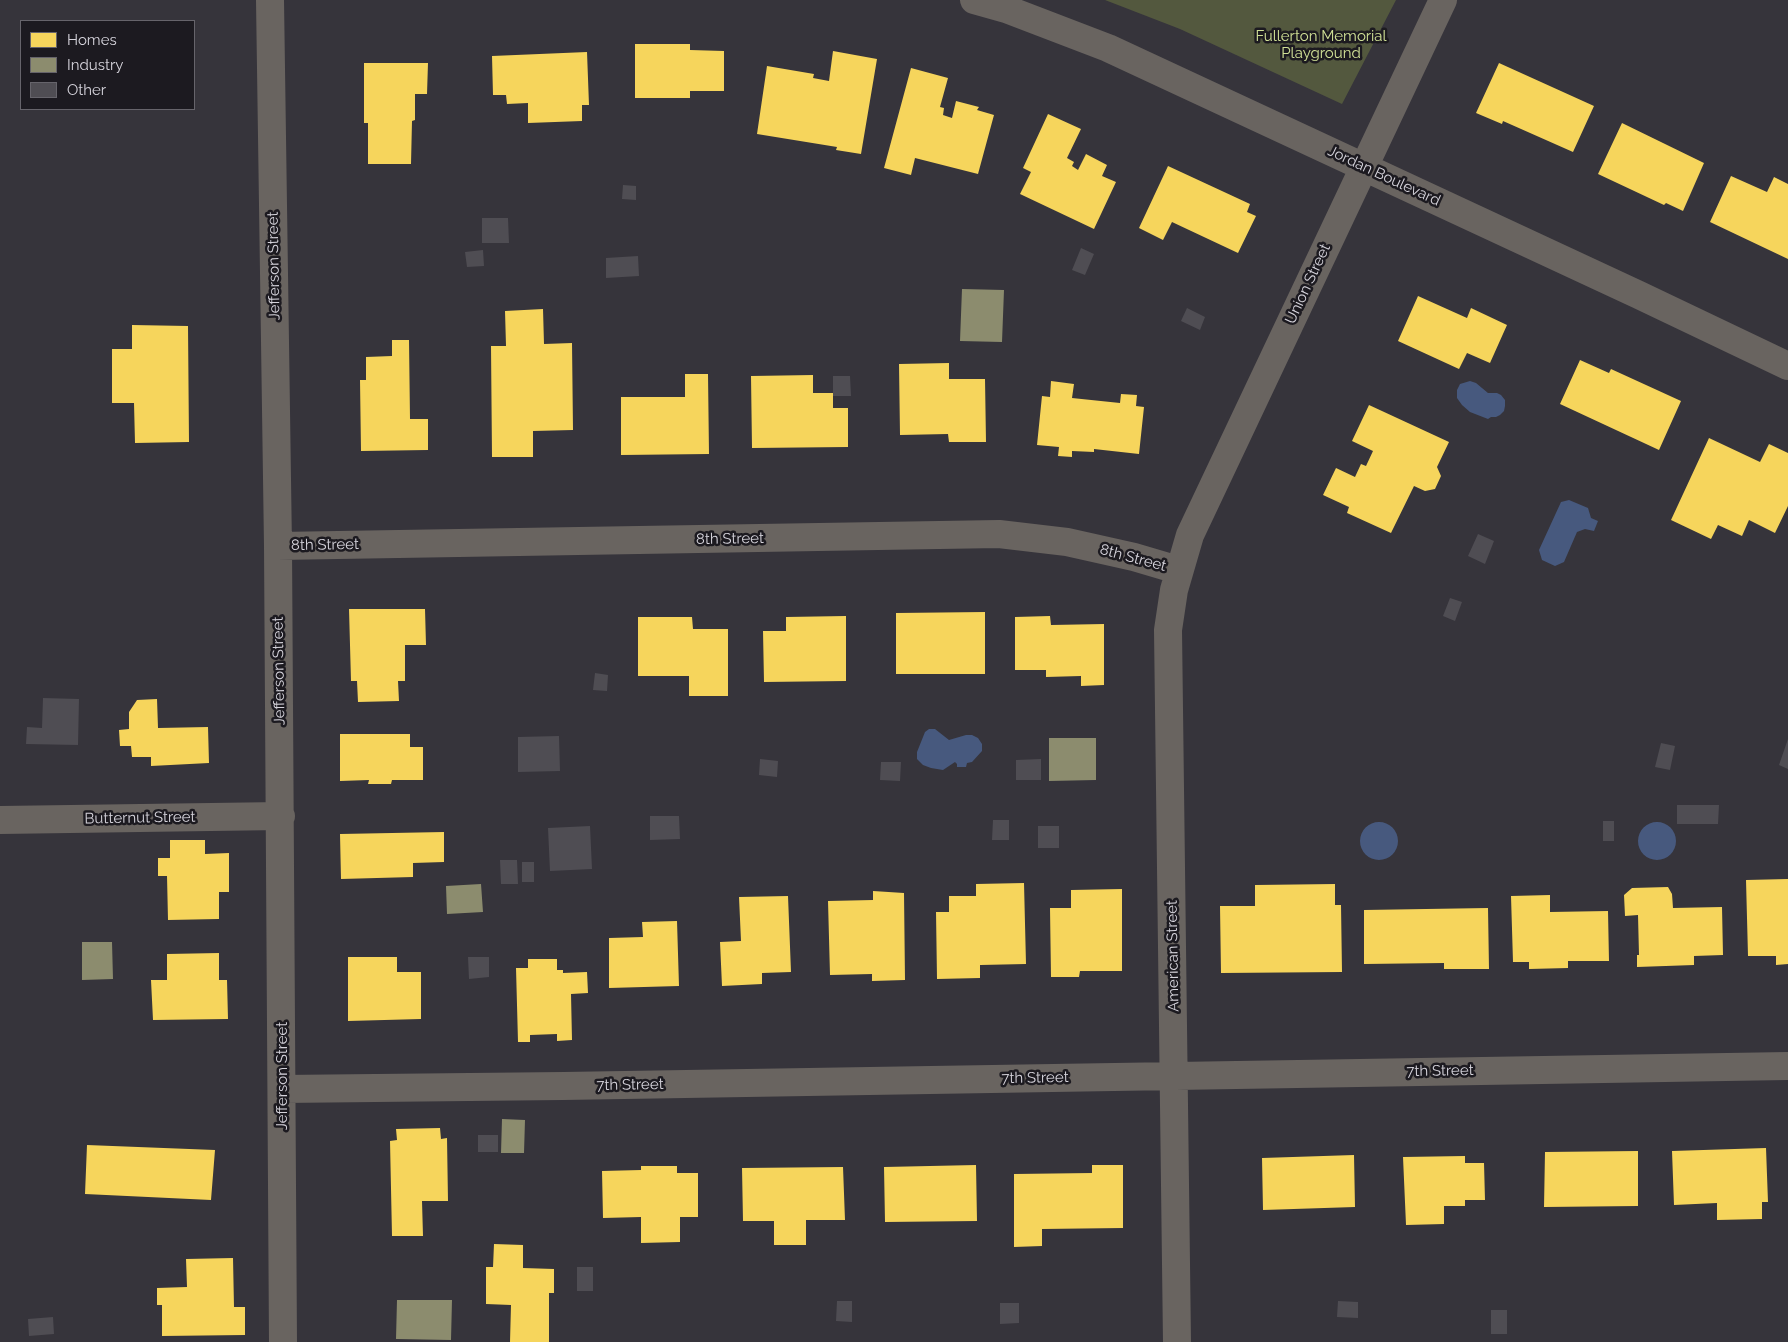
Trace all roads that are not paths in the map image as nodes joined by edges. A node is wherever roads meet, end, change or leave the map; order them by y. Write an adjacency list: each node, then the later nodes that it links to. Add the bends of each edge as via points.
1 (270, 0): 6 (street, Jefferson Street)
2 (974, 0): 4 (street, Jordan Boulevard, via 1108,48)
3 (1443, 0): 4 (street, Union Street)
4 (1364, 166): 5 (street, Jordan Boulevard); 7 (street, Union Street, via 1190,535)
5 (1788, 366)
6 (278, 546): 7 (street, 8th Street, via 999,534 1067,542); 8 (street, Jefferson Street)
7 (1178, 570): 11 (street, American Street, via 1168,630)
8 (280, 816): 9 (street, Butternut Street); 12 (street, Jefferson Street)
9 (0, 820)
10 (1788, 1066): 11 (street, 7th Street)
11 (1174, 1076): 12 (street, 7th Street); 14 (street, American Street)
12 (282, 1089): 13 (street, Jefferson Street)
13 (283, 1342)
14 (1178, 1342)

